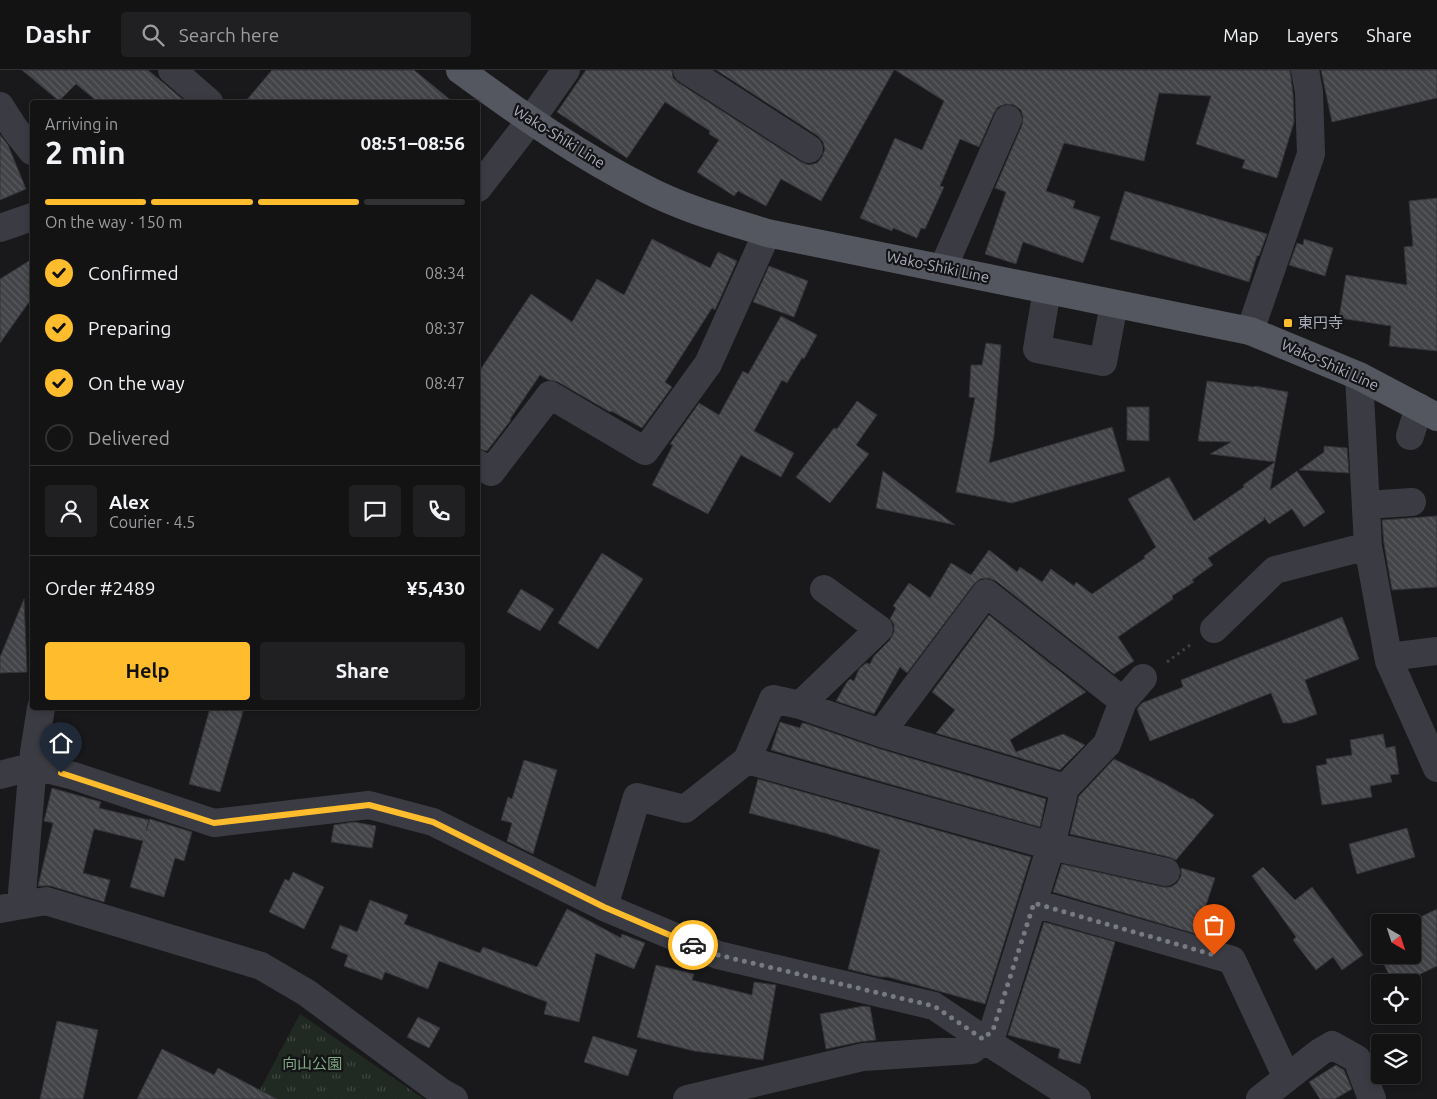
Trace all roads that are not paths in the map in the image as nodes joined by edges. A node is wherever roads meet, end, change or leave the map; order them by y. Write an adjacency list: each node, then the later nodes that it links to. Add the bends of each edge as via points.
1 (172, 70): 6 (street)
2 (460, 70): 9 (main road, Wako-Shiki Line)
3 (566, 70): 9 (street)
4 (687, 70): 11 (street)
5 (1305, 70): 19 (street, via 1323,154)
6 (207, 100)
7 (0, 106): 10 (street)
8 (1008, 120): 16 (street)
9 (530, 121): 12 (street); 15 (main road, Wako-Shiki Line, via 647,190 700,212)
10 (30, 148)
11 (809, 149)
12 (480, 185)
13 (30, 218): 14 (street)
14 (0, 228)
15 (767, 233): 16 (main road, Wako-Shiki Line); 23 (street, via 708,364 645,451 550,395 491,472)
16 (943, 268): 17 (main road, Wako-Shiki Line)
17 (1047, 290): 18 (main road, Wako-Shiki Line); 18 (street, via 1037,349 1102,362)
18 (1114, 304): 19 (main road, Wako-Shiki Line)
19 (1250, 331): 20 (main road, Wako-Shiki Line)
20 (1359, 376): 21 (main road, Wako-Shiki Line); 25 (street)
21 (1428, 412): 22 (street)
22 (1410, 436)
23 (480, 465)
24 (1412, 502): 25 (street)
25 (1366, 505): 26 (street)
26 (1368, 546): 28 (street, via 1275,570); 30 (street)
27 (824, 589): 33 (street, via 879,629)
28 (1214, 630)
29 (1437, 651): 30 (street)
30 (1389, 657): 38 (street)
31 (1143, 678): 32 (street)
32 (1123, 701): 35 (street, via 986,593); 40 (street, via 1107,744)
33 (800, 705): 35 (street); 36 (street, via 773,700)
34 (41, 710): 37 (street)
35 (882, 732): 40 (street)
36 (747, 760): 41 (street); 45 (street, via 686,809 637,797)
37 (34, 766): 39 (street); 44 (street); 45 (street, via 74,776 214,823 369,805 433,822)
38 (1437, 768)
39 (0, 775)
40 (1065, 788): 41 (street)
41 (1051, 846): 42 (street); 43 (street)
42 (1166, 872)
43 (1034, 903): 46 (street, via 993,1030); 47 (street, via 1232,960)
44 (10, 907): 48 (street, via 46,901 261,966 307,993)
45 (604, 907): 46 (street, via 718,955 934,1006)
46 (983, 1039): 49 (street, via 972,1050 863,1057); 50 (street)
47 (1287, 1078): 51 (street); 52 (street, via 1332,1046 1357,1059)
48 (454, 1099)
49 (687, 1099)
50 (1077, 1099)
51 (1260, 1099)
52 (1372, 1099)

